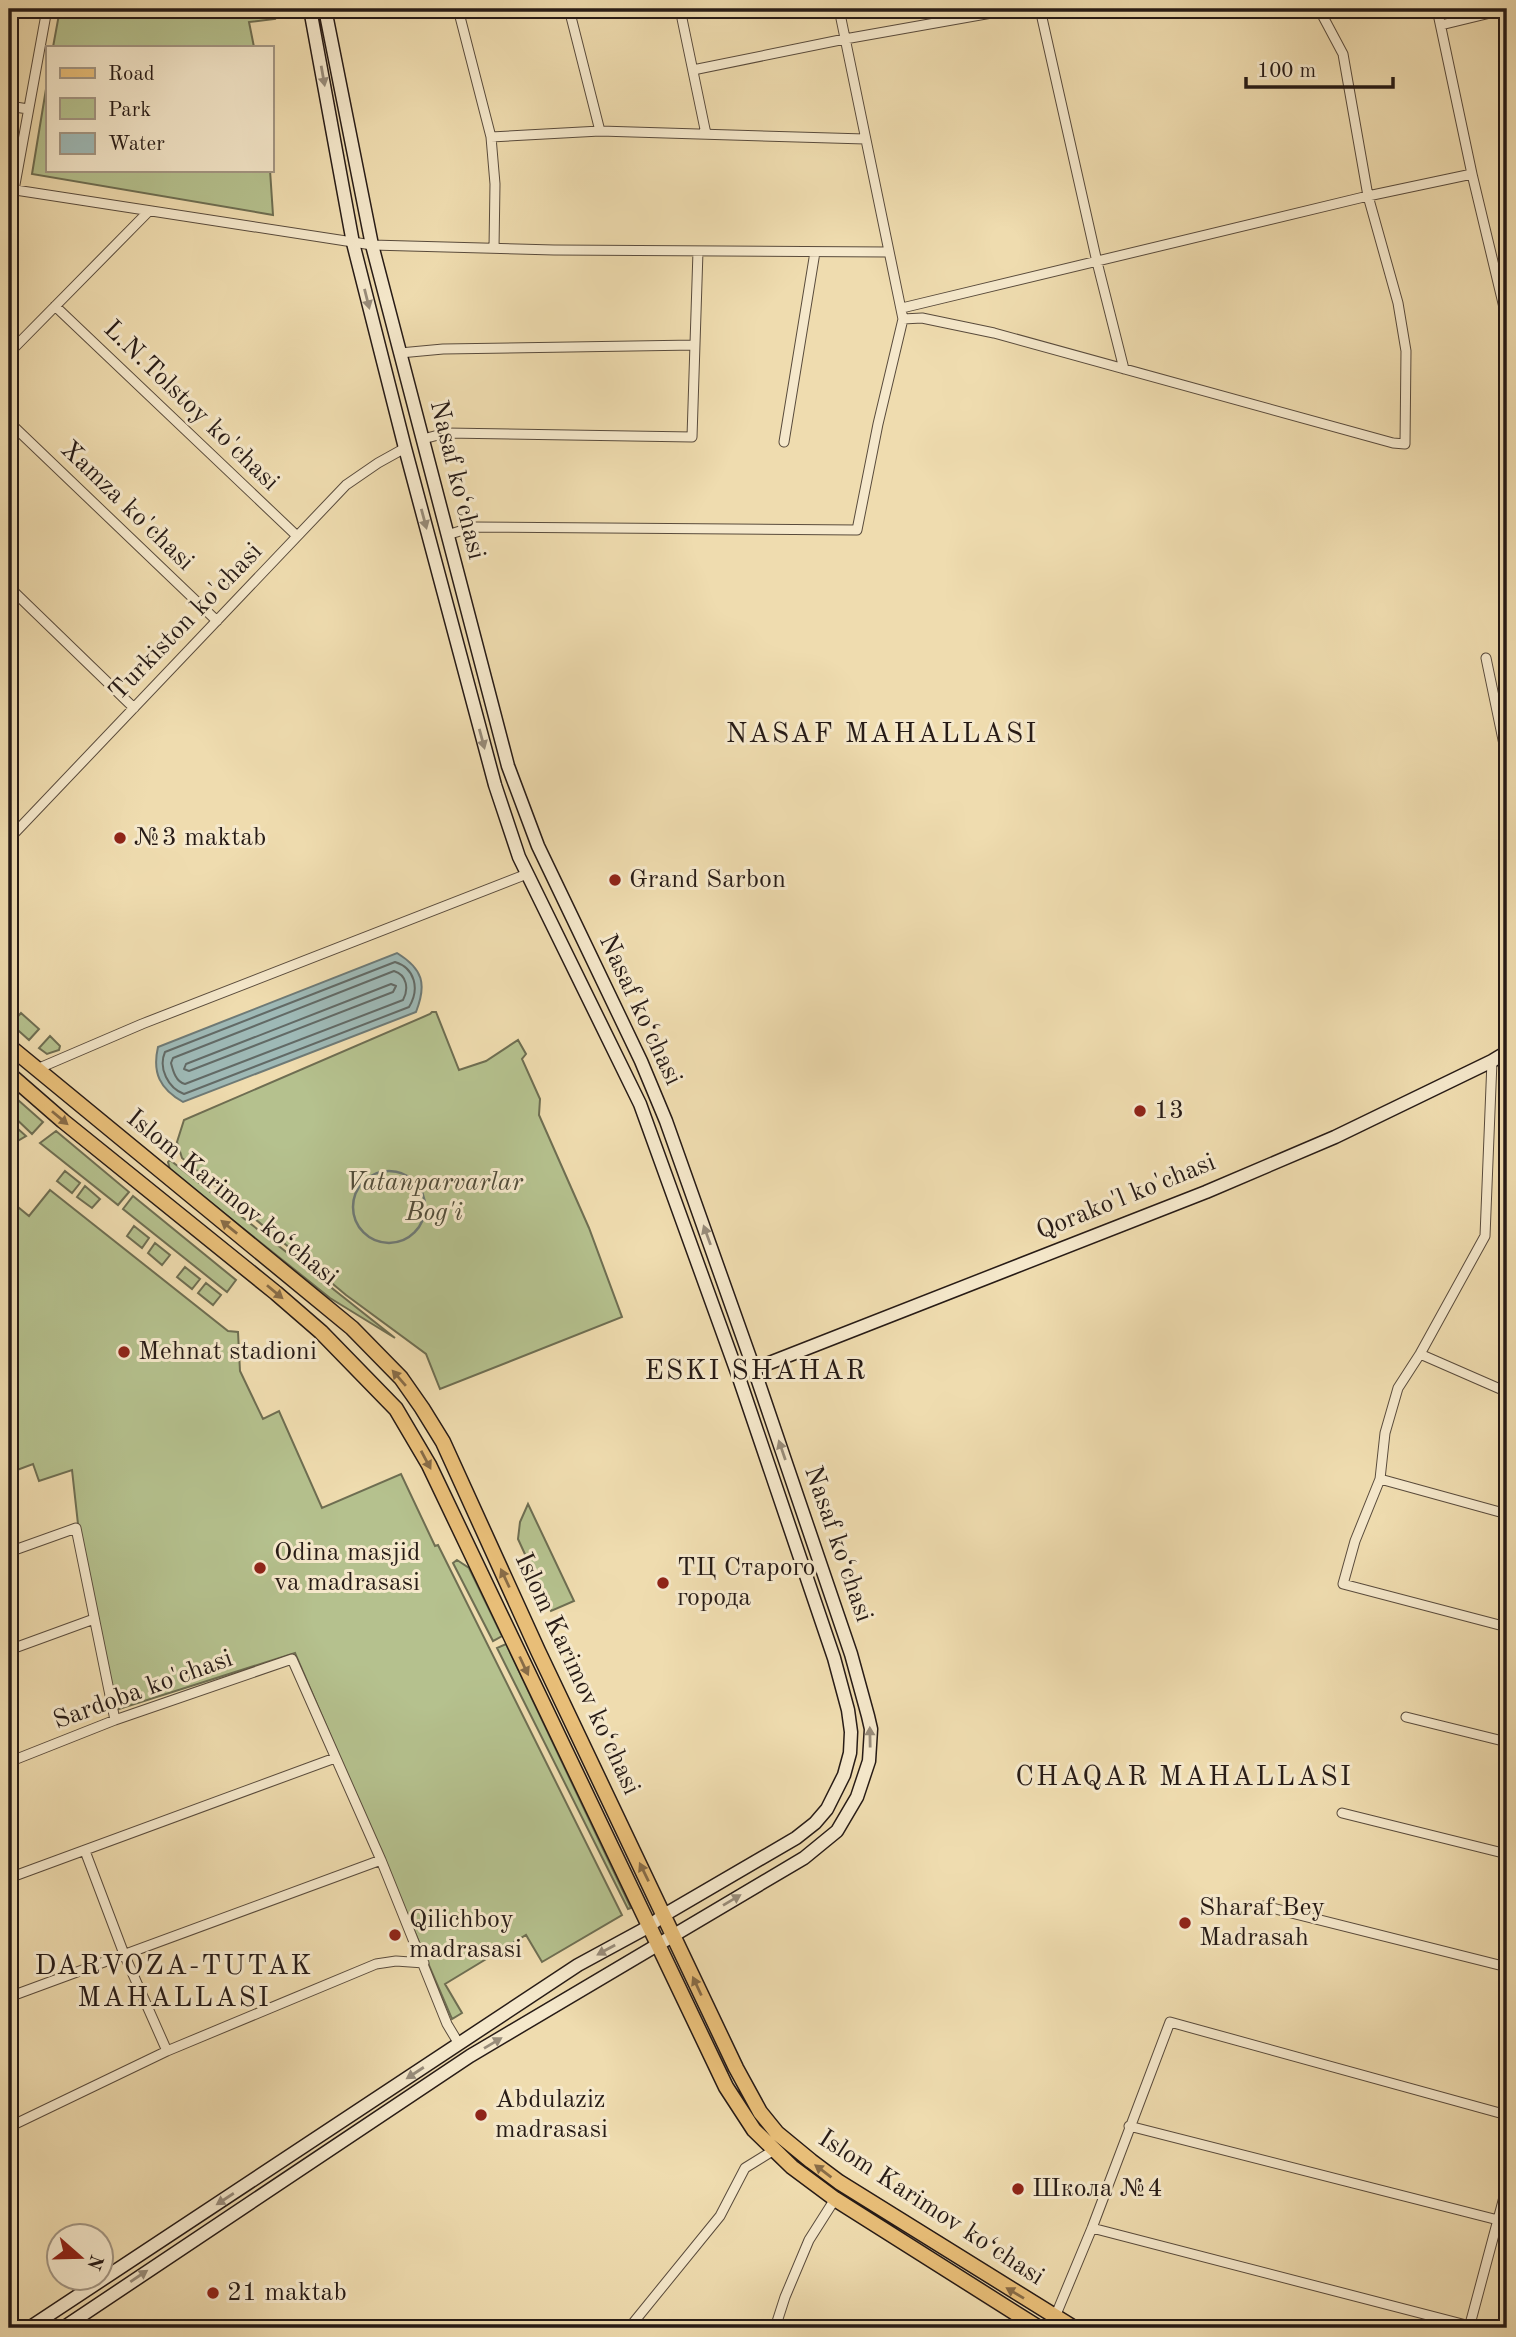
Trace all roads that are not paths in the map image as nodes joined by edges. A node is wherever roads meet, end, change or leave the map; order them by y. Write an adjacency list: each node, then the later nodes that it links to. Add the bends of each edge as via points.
1 (47, 9): 17 (street)
2 (310, 9): 26 (main road, Nasaf ko‘chasi, one-way to 26)
3 (325, 9): 27 (main road, Nasaf ko‘chasi)
4 (458, 9): 20 (street)
5 (569, 9): 18 (street)
6 (680, 9): 15 (street)
7 (839, 9): 14 (street)
8 (1014, 9): 14 (street)
9 (1040, 9): 32 (street)
10 (1319, 9): 24 (street, via 1343,54)
11 (1437, 9): 13 (street)
12 (1507, 9): 13 (street)
13 (1441, 25): 22 (street)
14 (845, 39): 15 (street); 21 (street)
15 (693, 70): 19 (street)
16 (9, 106): 17 (street)
17 (28, 109): 23 (street)
18 (600, 131): 19 (street); 20 (street)
19 (706, 134): 21 (street)
20 (491, 137): 28 (street)
21 (865, 139): 31 (street)
22 (1472, 174): 24 (street); 36 (street)
23 (11, 190): 25 (street)
24 (1368, 196): 32 (street); 40 (street, via 1398,303 1406,351 1405,444)
25 (149, 211): 26 (street); 33 (street)
26 (354, 243): 27 (street); 44 (main road, Nasaf ko‘chasi, one-way to 44)
27 (372, 246): 28 (street); 39 (main road, Nasaf ko‘chasi)
28 (494, 248): 29 (street)
29 (698, 251): 30 (street); 37 (street)
30 (815, 252): 31 (street); 43 (street)
31 (888, 252): 34 (street)
32 (1097, 262): 34 (street); 40 (street)
33 (55, 306): 38 (street); 46 (street, L.N.Tolstoy ko'chasi)
34 (902, 308): 35 (street)
35 (903, 319): 40 (street, via 922,318 994,333); 45 (street, via 857,530 473,527)
36 (1507, 320)
37 (695, 345): 39 (street, via 519,346); 42 (street, via 692,437 446,433)
38 (9, 353)
39 (400, 353): 42 (main road, Nasaf ko‘chasi)
40 (1124, 369)
41 (9, 422): 48 (street, Xamza ko'chasi)
42 (423, 439): 45 (main road, Nasaf ko‘chasi)
43 (784, 442)
44 (405, 448): 46 (street, Turkiston ko'chasi, via 346,485); 53 (main road, Nasaf ko‘chasi, one-way to 53, via 495,785)
45 (447, 535): 62 (main road, Nasaf ko‘chasi, one-way to 45, via 666,1121 538,846 512,778)
46 (297, 536): 48 (street, Turkiston ko'chasi)
47 (9, 587): 50 (street)
48 (217, 621): 50 (street, Turkiston ko'chasi)
49 (1486, 658): 51 (street)
50 (134, 708): 52 (street, Turkiston ko'chasi)
51 (1507, 759)
52 (9, 839)
53 (527, 874): 57 (street); 63 (main road, Nasaf ko‘chasi, via 640,1104)
54 (9, 1046): 57 (main road, Islom Karimov ko‘chasi)
55 (1507, 1052): 56 (main road, Qorako'l ko'chasi)
56 (1492, 1061): 61 (street, via 1485,1236); 62 (main road, Qorako'l ko'chasi, via 1335,1137 1206,1192)
57 (37, 1069): 59 (main road, Islom Karimov ko‘chasi, one-way to 57)
58 (9, 1074): 60 (main road, Islom Karimov ko‘chasi, one-way to 60)
59 (252, 1245): 60 (main road); 84 (main road, Islom Karimov ko‘chasi, one-way to 59, via 443,1442 401,1378 352,1328)
60 (237, 1262): 85 (main road, Islom Karimov ko‘chasi, one-way to 85, via 321,1332 396,1409 412,1433)
61 (1420, 1354): 64 (street); 65 (street, via 1398,1388 1385,1433)
62 (754, 1369): 63 (street); 68 (main road, Nasaf ko‘chasi, one-way to 62)
63 (738, 1375): 69 (main road, Nasaf ko‘chasi)
64 (1507, 1392)
65 (1380, 1479): 66 (street); 71 (street, via 1343,1584)
66 (1507, 1514)
67 (9, 1552): 70 (street, via 75,1528)
68 (828, 1584): 69 (main road); 86 (main road, Nasaf ko‘chasi, one-way to 68, via 813,1851 836,1831 858,1797 869,1761 871,1729)
69 (811, 1590): 84 (main road, Nasaf ko‘chasi, via 834,1658 851,1732 850,1754 836,1795 815,1823 796,1838)
70 (94, 1619): 72 (street); 74 (street)
71 (1507, 1628)
72 (9, 1650)
73 (1406, 1717): 75 (street)
74 (115, 1720): 76 (street, Sardoba ko'chasi, via 292,1659); 77 (street, Sardoba ko'chasi)
75 (1507, 1742)
76 (335, 1758): 79 (street); 81 (street)
77 (9, 1762)
78 (1342, 1813): 80 (street)
79 (85, 1851): 82 (street); 88 (street)
80 (1507, 1854)
81 (381, 1860): 88 (street); 89 (street)
82 (9, 1878)
83 (1264, 1906): 90 (street)
84 (664, 1915): 85 (main road, Nasaf ko‘chasi); 86 (main road, Islom Karimov ko‘chasi)
85 (648, 1927): 87 (main road, Islom Karimov ko‘chasi); 92 (main road, Nasaf ko‘chasi, one-way to 92, via 578,1965)
86 (673, 1934): 87 (main road, Nasaf ko‘chasi); 104 (main road, Islom Karimov ko‘chasi, one-way to 86, via 839,2182 777,2133 736,2068)
87 (657, 1944): 98 (main road, Nasaf ko‘chasi, one-way to 87, via 470,2056); 99 (main road, Islom Karimov ko‘chasi, via 726,2087 754,2130)
88 (124, 1954): 91 (street); 93 (street)
89 (424, 1963): 92 (street); 93 (street, via 376,1964)
90 (1507, 1967)
91 (9, 1997)
92 (459, 2044): 97 (main road, Nasaf ko‘chasi, one-way to 97)
93 (167, 2051): 96 (street)
94 (1507, 2115): 95 (street, via 1170,2022)
95 (1129, 2126): 102 (street); 103 (street)
96 (9, 2127)
97 (332, 2128): 98 (main road); 106 (main road, Nasaf ko‘chasi, one-way to 106)
98 (341, 2142): 107 (main road, Nasaf ko‘chasi, one-way to 98)
99 (774, 2150): 101 (main road, Islom Karimov ko‘chasi); 108 (street, via 745,2168 720,2216)
100 (1507, 2186): 102 (street)
101 (835, 2199): 109 (street, via 809,2240); 110 (main road, Islom Karimov ko‘chasi)
102 (1498, 2220): 105 (street)
103 (1092, 2228): 104 (street); 105 (street)
104 (1055, 2317): 111 (main road, Islom Karimov ko‘chasi)
105 (1470, 2327)
106 (29, 2328)
107 (62, 2328)
108 (629, 2328)
109 (775, 2328)
110 (1039, 2328)
111 (1074, 2328)

